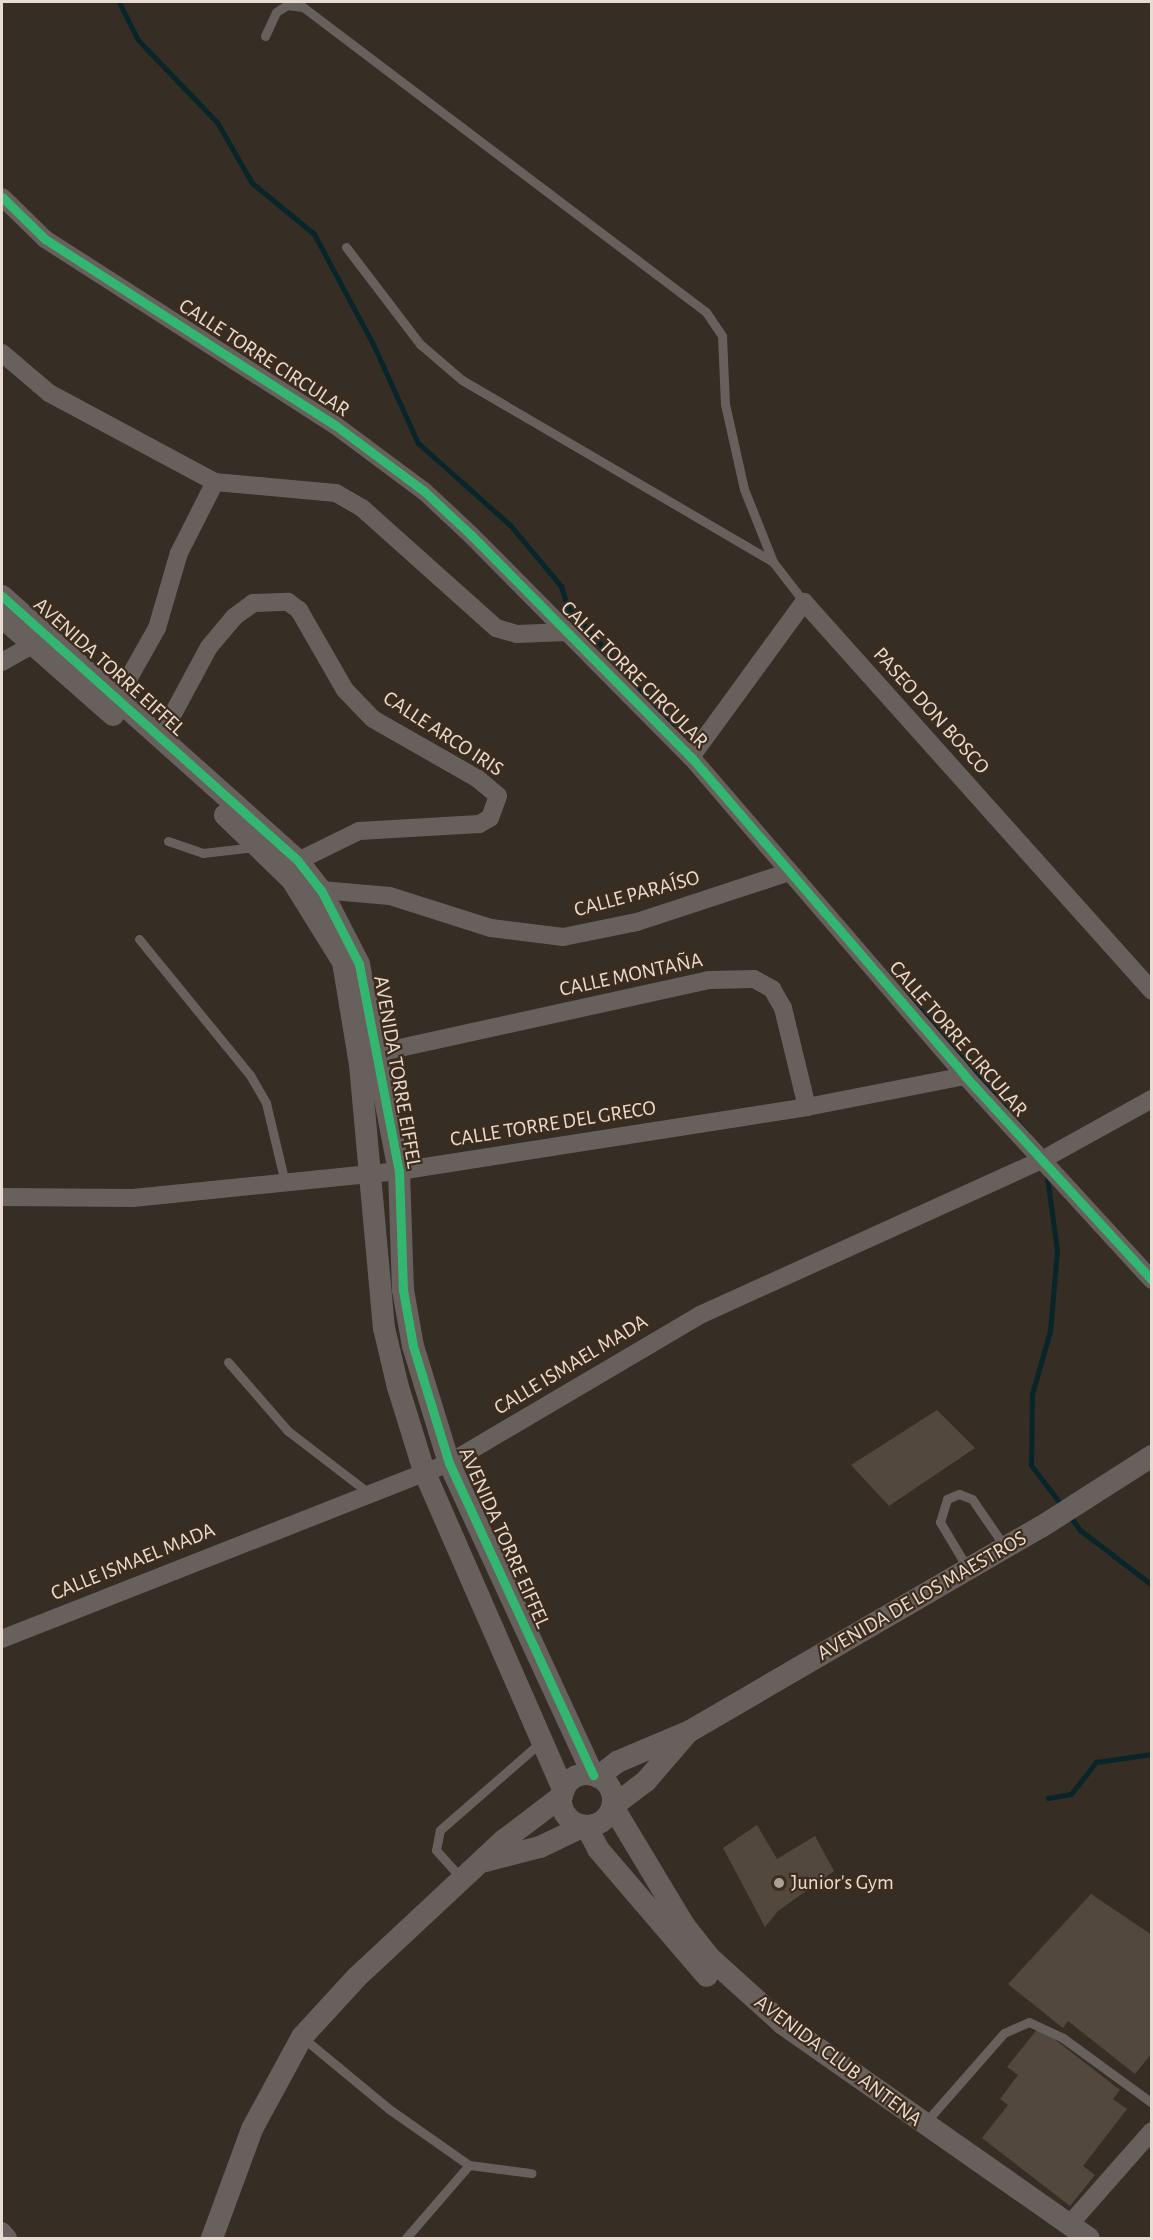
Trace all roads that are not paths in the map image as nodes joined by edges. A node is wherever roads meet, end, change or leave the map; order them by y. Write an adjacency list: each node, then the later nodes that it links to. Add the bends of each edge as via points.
1 (265, 36): 6 (lane, via 276,12 287,5 320,17 706,312 722,336 731,444)
2 (2, 197): 10 (street, CALLE TORRE CIRCULAR, via 45,239 335,424 424,491)
3 (346, 247): 6 (lane, via 420,344 462,380)
4 (2, 353): 5 (street, via 57,398)
5 (215, 482): 10 (street, via 336,493 362,508 496,628 517,634); 13 (street, via 179,553 157,628)
6 (773, 562): 8 (lane)
7 (2, 596): 11 (street, AVENIDA TORRE EIFFEL)
8 (804, 602): 15 (street); 22 (street, PASEO DON BOSCO)
9 (2, 617): 11 (street, AVENIDA TORRE EIFFEL)
10 (567, 632): 15 (street, CALLE TORRE CIRCULAR)
11 (40, 641): 12 (street); 13 (street, AVENIDA TORRE EIFFEL); 17 (street, AVENIDA TORRE EIFFEL)
12 (2, 662)
13 (117, 699): 14 (street, AVENIDA TORRE EIFFEL)
14 (160, 738): 18 (street, AVENIDA TORRE EIFFEL); 18 (street, CALLE ARCO IRIS, via 209,647 234,617 253,603 288,602 300,610 345,690 373,719 478,778 498,796 490,818 479,824 359,831)
15 (692, 757): 19 (street, CALLE TORRE CIRCULAR)
16 (168, 841): 17 (lane, via 203,853)
17 (257, 846): 29 (street, AVENIDA TORRE EIFFEL, via 298,888 343,962)
18 (298, 861): 20 (street, AVENIDA TORRE EIFFEL)
19 (789, 872): 20 (street, CALLE PARAÍSO, via 637,922 563,938 502,930 390,896); 24 (street, CALLE TORRE CIRCULAR)
20 (321, 890): 23 (street, AVENIDA TORRE EIFFEL, via 359,964)
21 (139, 939): 30 (lane, via 250,1074 266,1103)
22 (1152, 991)
23 (377, 1053): 26 (street, CALLE MONTAÑA, via 709,980 754,979 772,989 783,1008); 28 (street, AVENIDA TORRE EIFFEL)
24 (965, 1076): 26 (street, CALLE TORRE DEL GRECO); 27 (street, CALLE TORRE CIRCULAR)
25 (1152, 1099): 27 (street, CALLE ISMAEL MADA)
26 (807, 1107): 28 (street, CALLE TORRE DEL GRECO)
27 (1040, 1161): 32 (street, CALLE TORRE CIRCULAR); 35 (street, CALLE ISMAEL MADA, via 700,1315)
28 (399, 1171): 29 (street, CALLE TORRE DEL GRECO); 35 (street, AVENIDA TORRE EIFFEL, via 403,1290 413,1346)
29 (370, 1174): 30 (street, CALLE TORRE DEL GRECO); 36 (street, AVENIDA TORRE EIFFEL, via 384,1328)
30 (285, 1183): 31 (street, CALLE TORRE DEL GRECO, via 133,1198)
31 (2, 1197)
32 (1152, 1280)
33 (228, 1362): 37 (lane, via 288,1431)
34 (1152, 1456): 38 (street, AVENIDA DE LOS MAESTROS)
35 (449, 1463): 36 (street, CALLE ISMAEL MADA); 43 (street, AVENIDA TORRE EIFFEL)
36 (424, 1471): 37 (street, CALLE ISMAEL MADA); 42 (street, AVENIDA TORRE EIFFEL)
37 (370, 1494): 40 (street, CALLE ISMAEL MADA)
38 (1006, 1547): 39 (street, AVENIDA DE LOS MAESTROS); 39 (lane, via 972,1499 959,1494 947,1499 940,1522)
39 (968, 1569): 41 (street, AVENIDA DE LOS MAESTROS)
40 (2, 1639)
41 (690, 1731): 43 (street, AVENIDA DE LOS MAESTROS, via 617,1762); 45 (street, AVENIDA DE LOS MAESTROS, via 646,1781)
42 (542, 1741): 44 (street, AVENIDA TORRE EIFFEL); 48 (lane, via 440,1830 436,1850)
43 (595, 1776): 44 (street, via 575,1778); 45 (street, via 610,1789)
44 (563, 1793): 46 (street, via 564,1812); 47 (street, via 525,1821)
45 (613, 1807): 46 (street, via 602,1821); 51 (street, AVENIDA CLUB ANTENA, via 710,1958 783,2024)
46 (585, 1826): 47 (street, via 540,1847); 56 (street, AVENIDA CLUB ANTENA, via 598,1849 693,1961 742,2009)
47 (485, 1861): 48 (street)
48 (464, 1881): 49 (street, via 357,1977)
49 (302, 2037): 53 (lane, via 389,2109); 58 (street, via 252,2129)
50 (1152, 2103): 51 (lane, via 1063,2038 1029,2022 1004,2032)
51 (923, 2125): 56 (street, AVENIDA CLUB ANTENA)
52 (1152, 2131): 56 (street)
53 (469, 2165): 54 (lane); 59 (lane)
54 (531, 2173)
55 (2, 2231): 57 (street)
56 (1070, 2232): 60 (street, AVENIDA CLUB ANTENA)
57 (8, 2238)
58 (212, 2238)
59 (406, 2238)
60 (1089, 2238)

